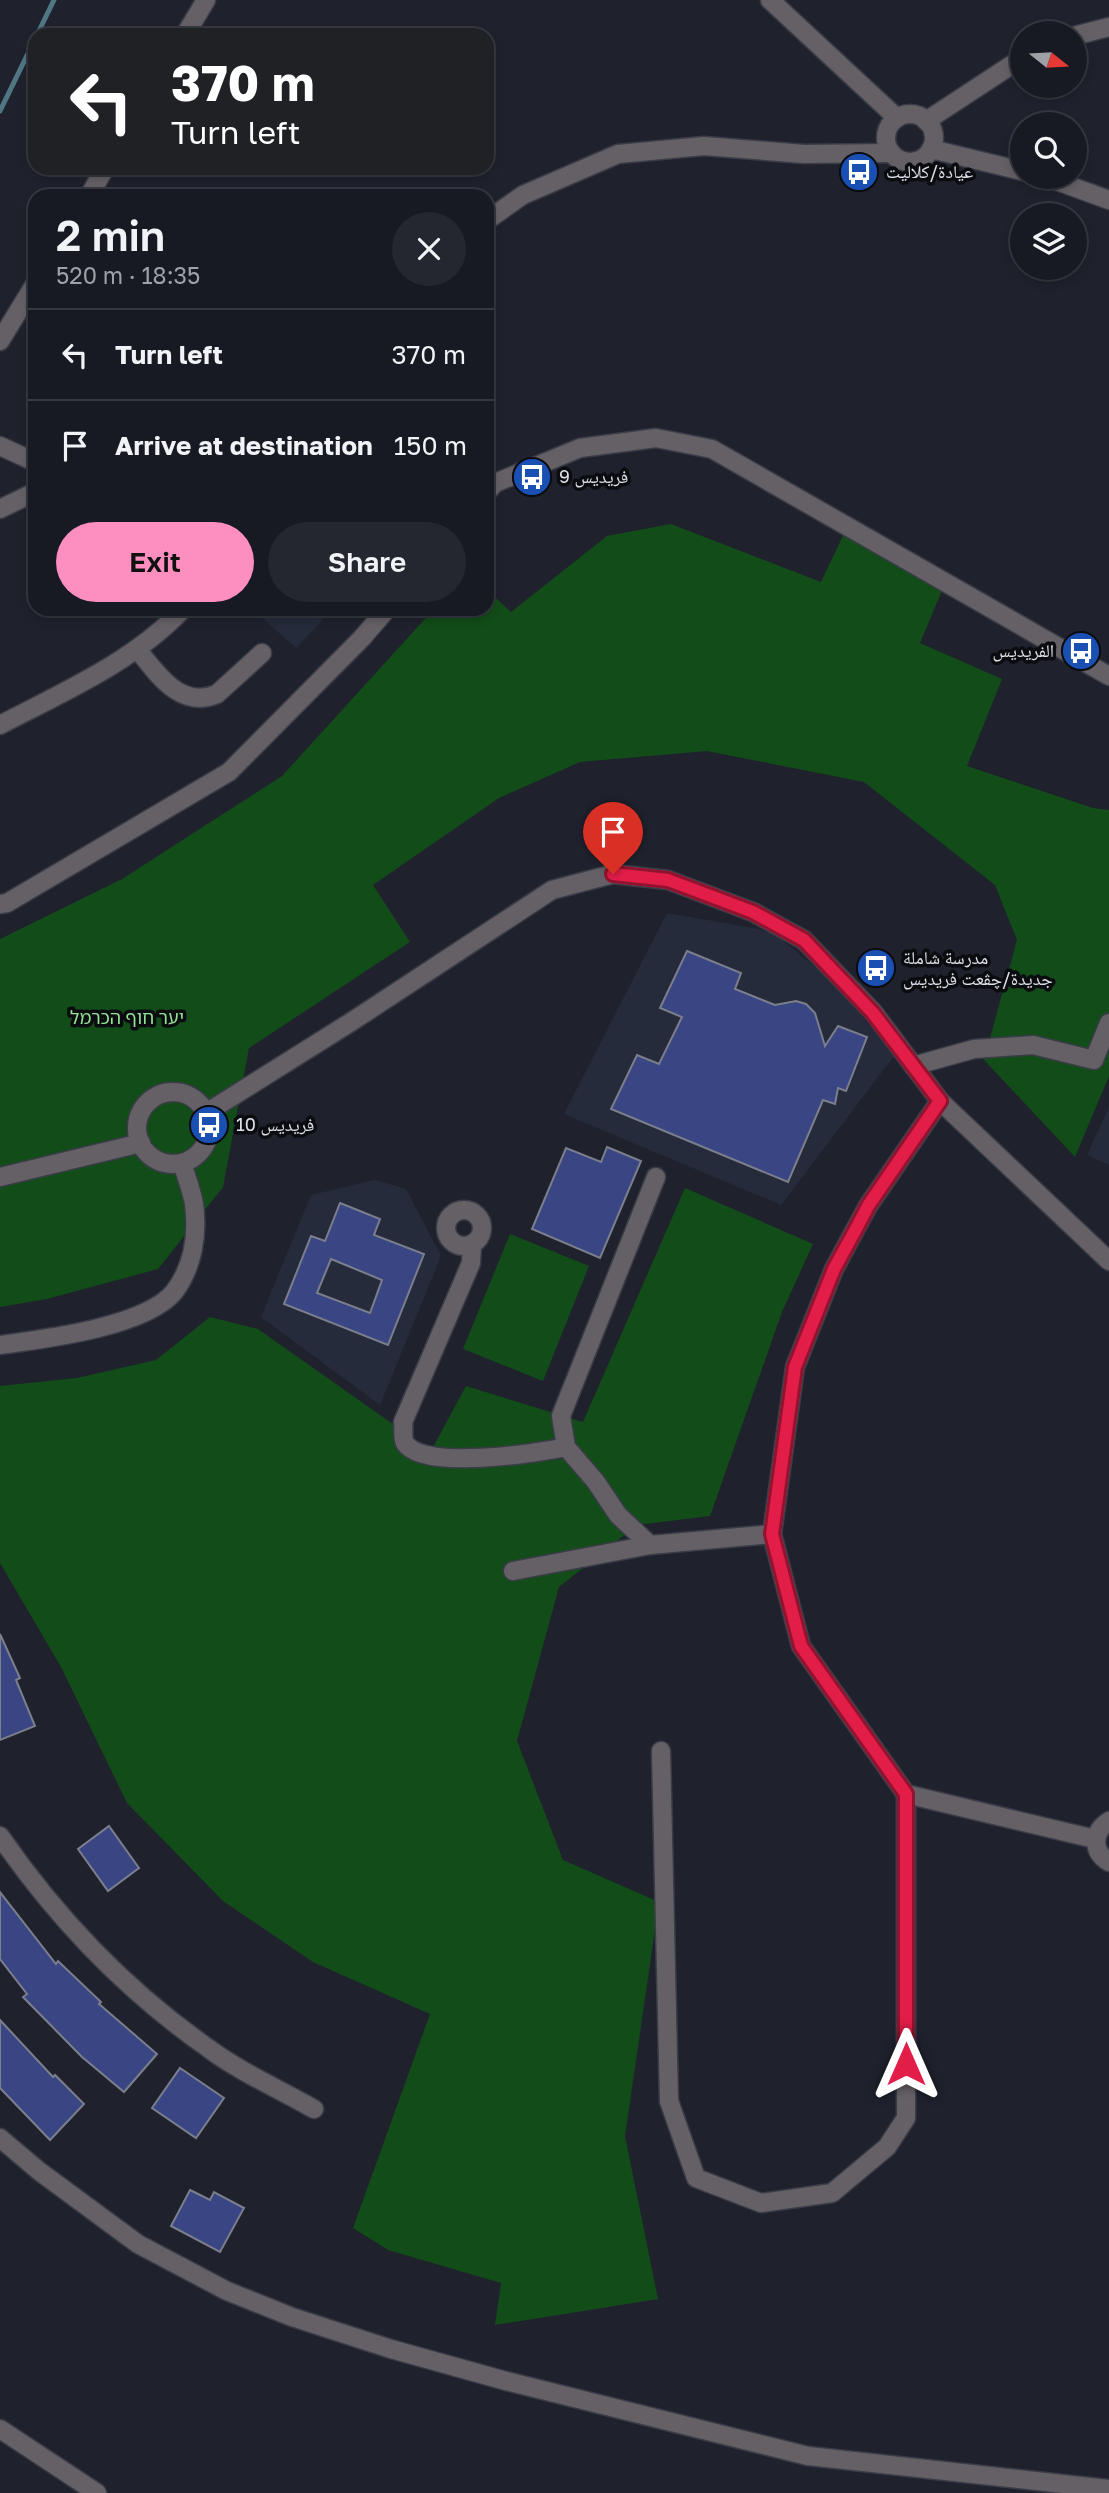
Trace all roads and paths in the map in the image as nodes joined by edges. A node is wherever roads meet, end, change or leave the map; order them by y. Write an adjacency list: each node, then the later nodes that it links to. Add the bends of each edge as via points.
1 (206, 0): 4 (street)
2 (770, 0): 7 (street)
3 (1109, 27): 5 (street)
4 (190, 28)
5 (1087, 33)
6 (1010, 66): 8 (street)
7 (897, 118): 8 (street, via 912,114); 10 (street, via 887,130)
8 (926, 121): 9 (street, via 933,134)
9 (931, 149): 10 (street, via 912,162); 11 (street)
10 (891, 153): 14 (street, via 804,155 704,146 618,154 523,195)
11 (1010, 168)
12 (1079, 189): 13 (street)
13 (1109, 200)
14 (494, 215)
15 (28, 295): 16 (street)
16 (0, 341)
17 (0, 446): 18 (street)
18 (28, 459)
19 (494, 484): 26 (street, via 580,448 656,438 712,449)
20 (28, 495): 21 (street)
21 (0, 509)
22 (176, 616): 24 (street)
23 (381, 616): 28 (street, via 229,772)
24 (136, 649): 25 (street, via 170,688 197,697 217,694); 27 (street, via 99,674)
25 (262, 653)
26 (1109, 676)
27 (0, 725)
28 (0, 904)
29 (1109, 1023): 30 (street, via 1094,1060 1033,1045 974,1049)
30 (913, 1066): 31 (street); 32 (street, via 873,1013 804,940 753,912 668,880 613,874 552,890)
31 (940, 1101): 38 (street); 41 (street, via 868,1206 834,1269 795,1367)
32 (206, 1114): 33 (street, via 191,1096 181,1092 159,1095 142,1110 137,1132); 34 (street, via 208,1138 194,1158)
33 (141, 1143): 34 (street, via 158,1160); 35 (street)
34 (182, 1163): 39 (street, via 194,1203 195,1230 186,1272 173,1294 124,1320)
35 (0, 1177)
36 (656, 1177): 40 (street, via 561,1416)
37 (472, 1244): 40 (street, via 471,1263 403,1422 404,1441 420,1452 459,1459)
38 (1109, 1261)
39 (0, 1345)
40 (566, 1447): 42 (street, via 618,1515)
41 (772, 1534): 42 (street); 45 (street, via 801,1646)
42 (650, 1545): 43 (street)
43 (513, 1571)
44 (661, 1751): 45 (street, via 669,2101 696,2178 761,2203 832,2193 887,2147 906,2118)
45 (906, 1794): 48 (street)
46 (1109, 1821): 48 (street)
47 (0, 1836): 50 (street, via 66,1920 159,2011 209,2049)
48 (1095, 1839): 49 (street, via 1097,1852)
49 (1109, 1862)
50 (314, 2109)
51 (0, 2138): 53 (street, via 149,2250 227,2291 391,2349 808,2456)
52 (0, 2430): 54 (street)
53 (1109, 2489)
54 (97, 2493)

